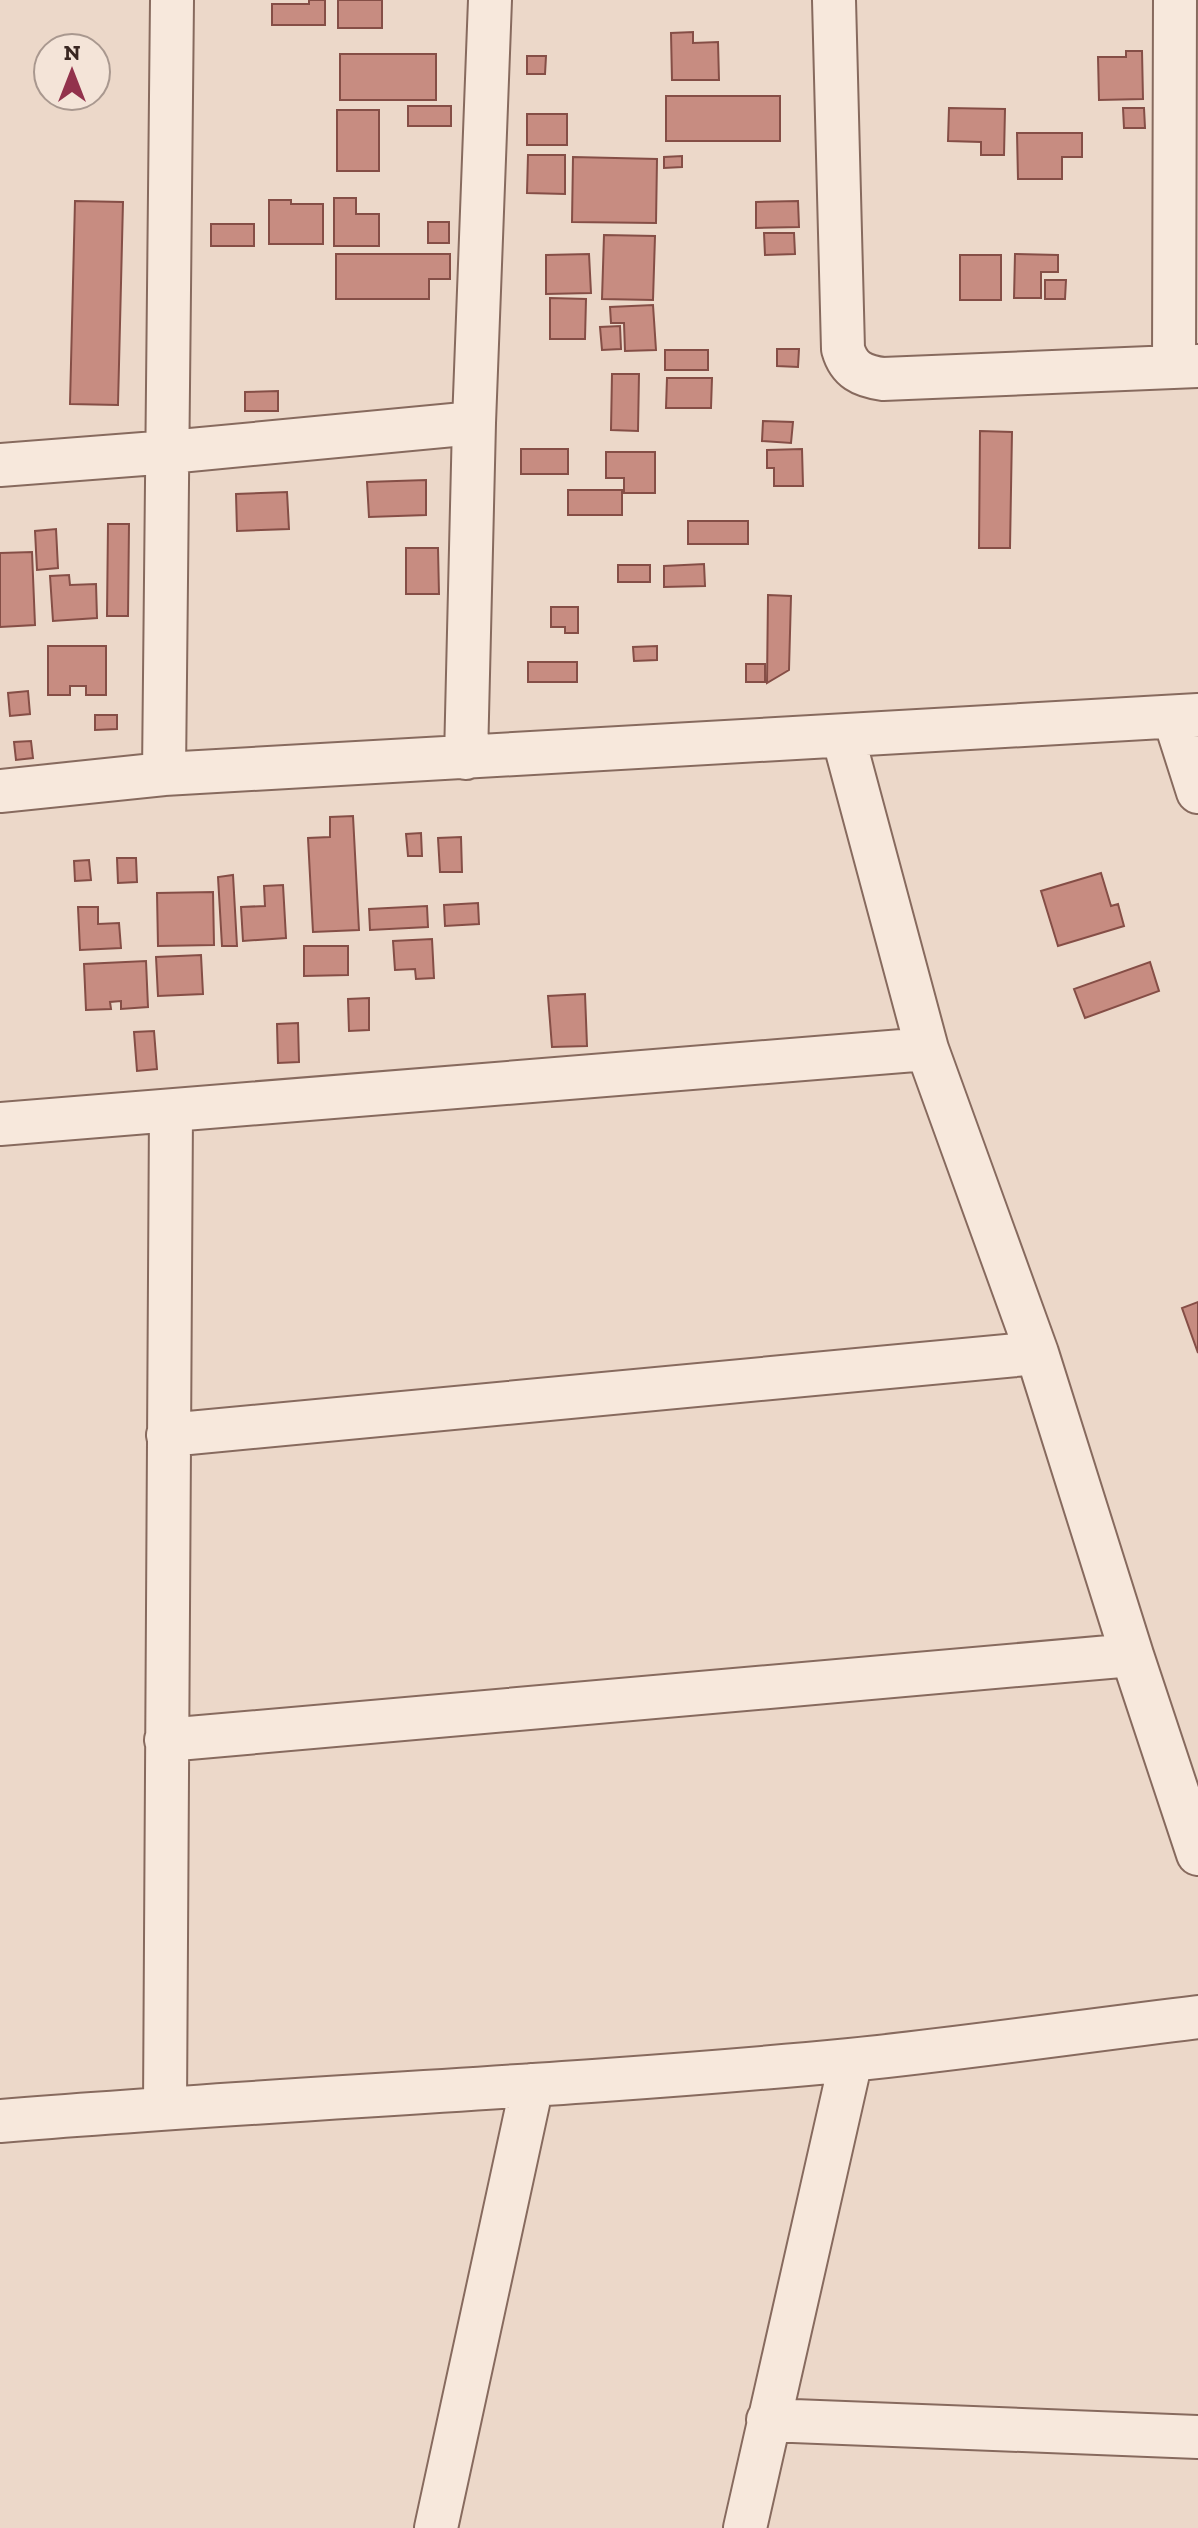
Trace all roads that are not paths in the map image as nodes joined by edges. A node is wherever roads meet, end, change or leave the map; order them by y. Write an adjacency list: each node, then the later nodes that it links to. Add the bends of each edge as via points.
1 (172, 0): 7 (street)
2 (490, 0): 6 (street)
3 (834, 0): 5 (street, via 843,349 853,370 883,379)
4 (1175, 0): 5 (street)
5 (1186, 366)
6 (474, 423): 7 (street); 11 (street)
7 (169, 452): 8 (street); 12 (street)
8 (0, 465)
9 (1186, 716): 10 (street); 14 (street)
10 (843, 736): 11 (street); 15 (street)
11 (466, 758): 12 (street)
12 (164, 774): 13 (street)
13 (0, 791)
14 (1198, 792)
15 (927, 1049): 16 (street); 18 (street)
16 (171, 1112): 17 (street); 19 (street)
17 (0, 1124)
18 (1037, 1353): 19 (street); 20 (street)
19 (168, 1435): 21 (street)
20 (1132, 1655): 21 (street); 22 (street)
21 (166, 1740): 26 (street)
22 (1198, 1854)
23 (1198, 2017): 24 (street)
24 (851, 2060): 25 (street); 28 (street)
25 (532, 2085): 26 (street); 30 (street)
26 (165, 2107): 27 (street)
27 (0, 2121)
28 (768, 2420): 29 (street); 31 (street)
29 (1198, 2437)
30 (436, 2528)
31 (745, 2528)

